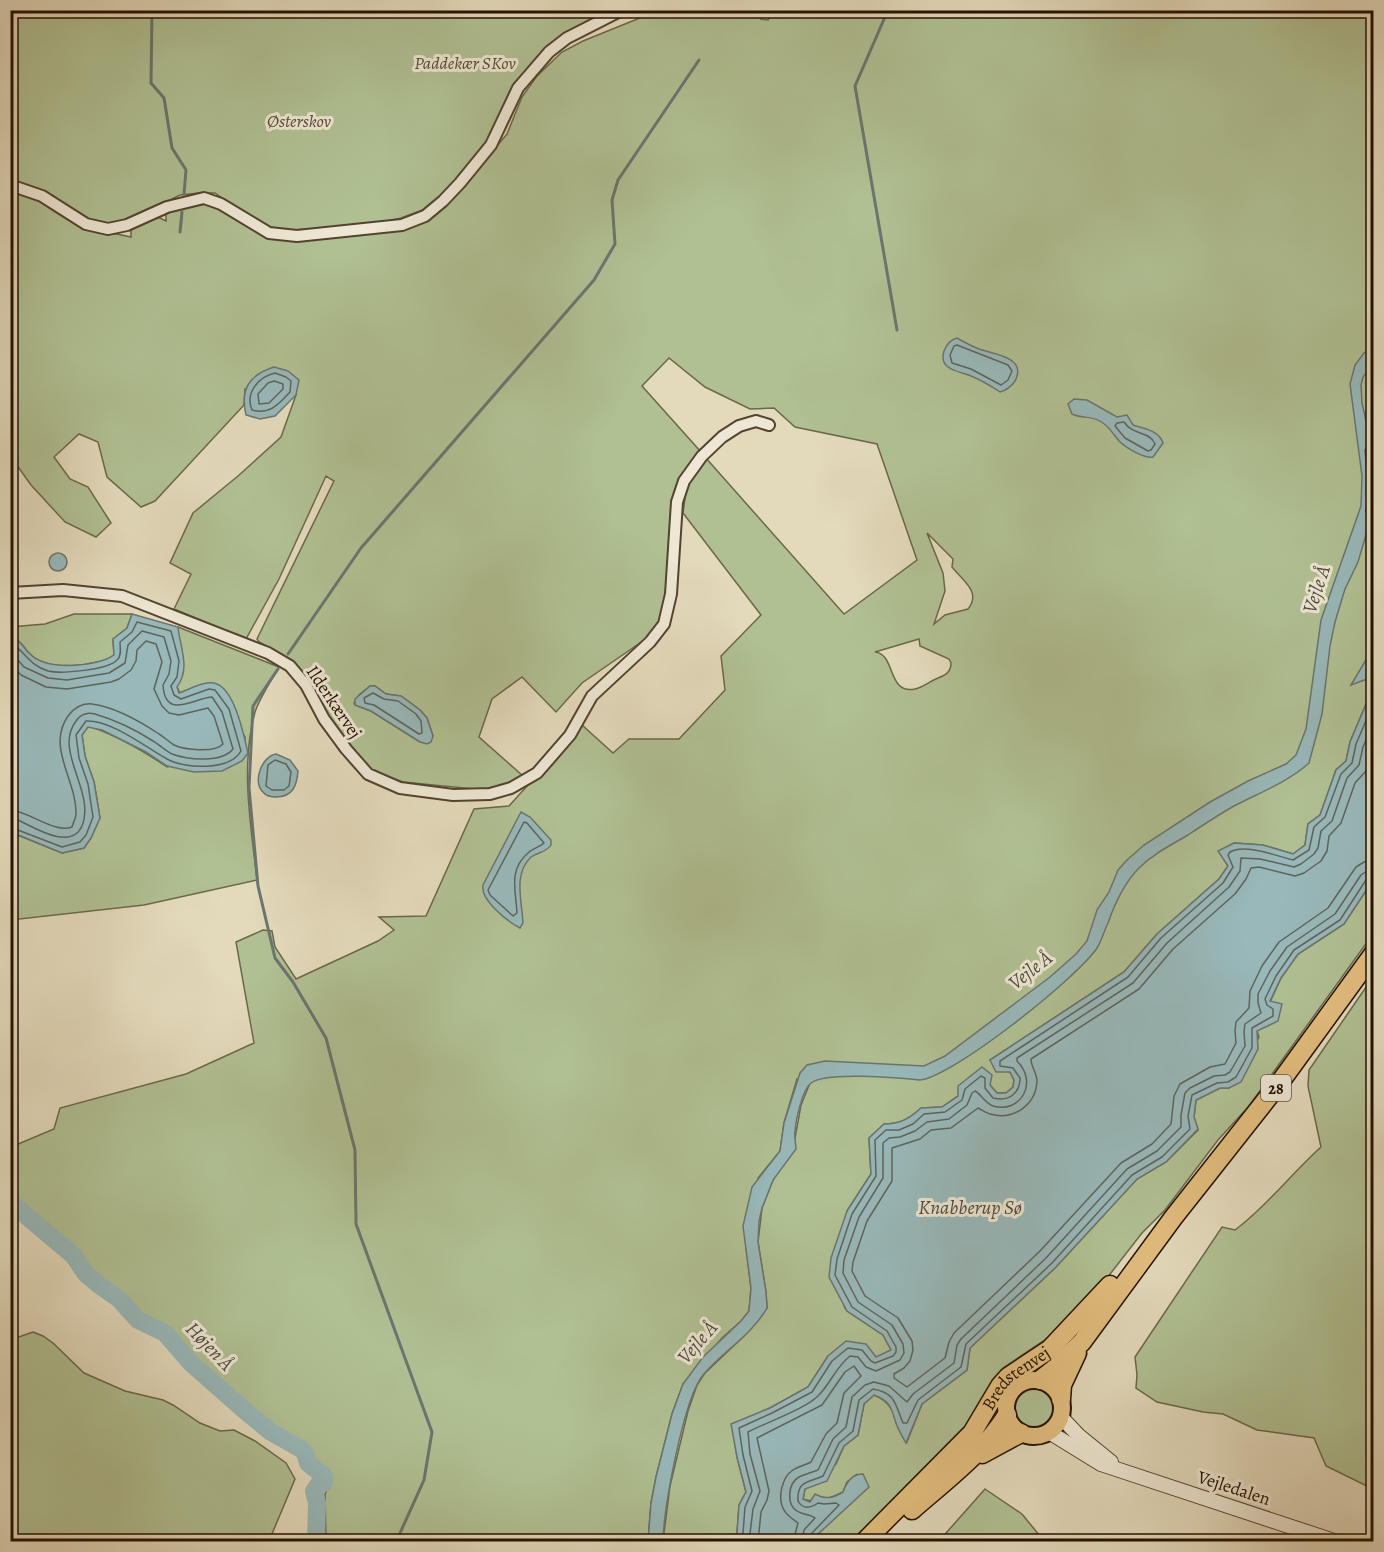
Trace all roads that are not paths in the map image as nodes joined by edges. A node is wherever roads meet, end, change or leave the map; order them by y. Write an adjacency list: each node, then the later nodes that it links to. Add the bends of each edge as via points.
1 (622, 10): 2 (street, via 567,38 549,52 518,88 490,145 460,183 424,216 402,225 297,236 269,233 204,198 108,229 86,224 42,196)
2 (10, 185)
3 (769, 425): 4 (street, Ilderkærvej, via 756,421 722,436 684,482 677,502 671,594 664,624 592,696 570,735 537,773 511,788 490,794 453,795 400,788 368,774 324,719 306,685 290,666 268,654 122,596 63,590)
4 (10, 593)
5 (1374, 953): 6 (highway, Bredstenvej / 28, via 1281,1081)
6 (1173, 1218): 7 (highway, Bredstenvej / 28); 16 (highway, Bredstenvej / 28, via 1059,1341 1008,1377 972,1433)
7 (1082, 1342): 8 (highway, Bredstenvej / 28); 9 (highway, Bredstenvej / 28, via 1062,1385)
8 (1040, 1380): 9 (main road, via 1055,1389); 10 (main road, 28, via 1021,1383 1012,1391)
9 (1061, 1399): 11 (main road, 28)
10 (1007, 1415): 13 (main road); 14 (highway, Bredstenvej / 28, via 993,1435)
11 (1061, 1417): 12 (main road); 15 (street, Vejledalen)
12 (1049, 1432): 13 (main road, 28, via 1033,1436); 15 (street, Vejledalen, via 1101,1464)
13 (1022, 1433): 14 (highway, Bredstenvej / 28)
14 (960, 1467): 17 (highway, Bredstenvej / 28)
15 (1119, 1469): 18 (street, Vejledalen)
16 (864, 1542)
17 (877, 1542)
18 (1337, 1542)

